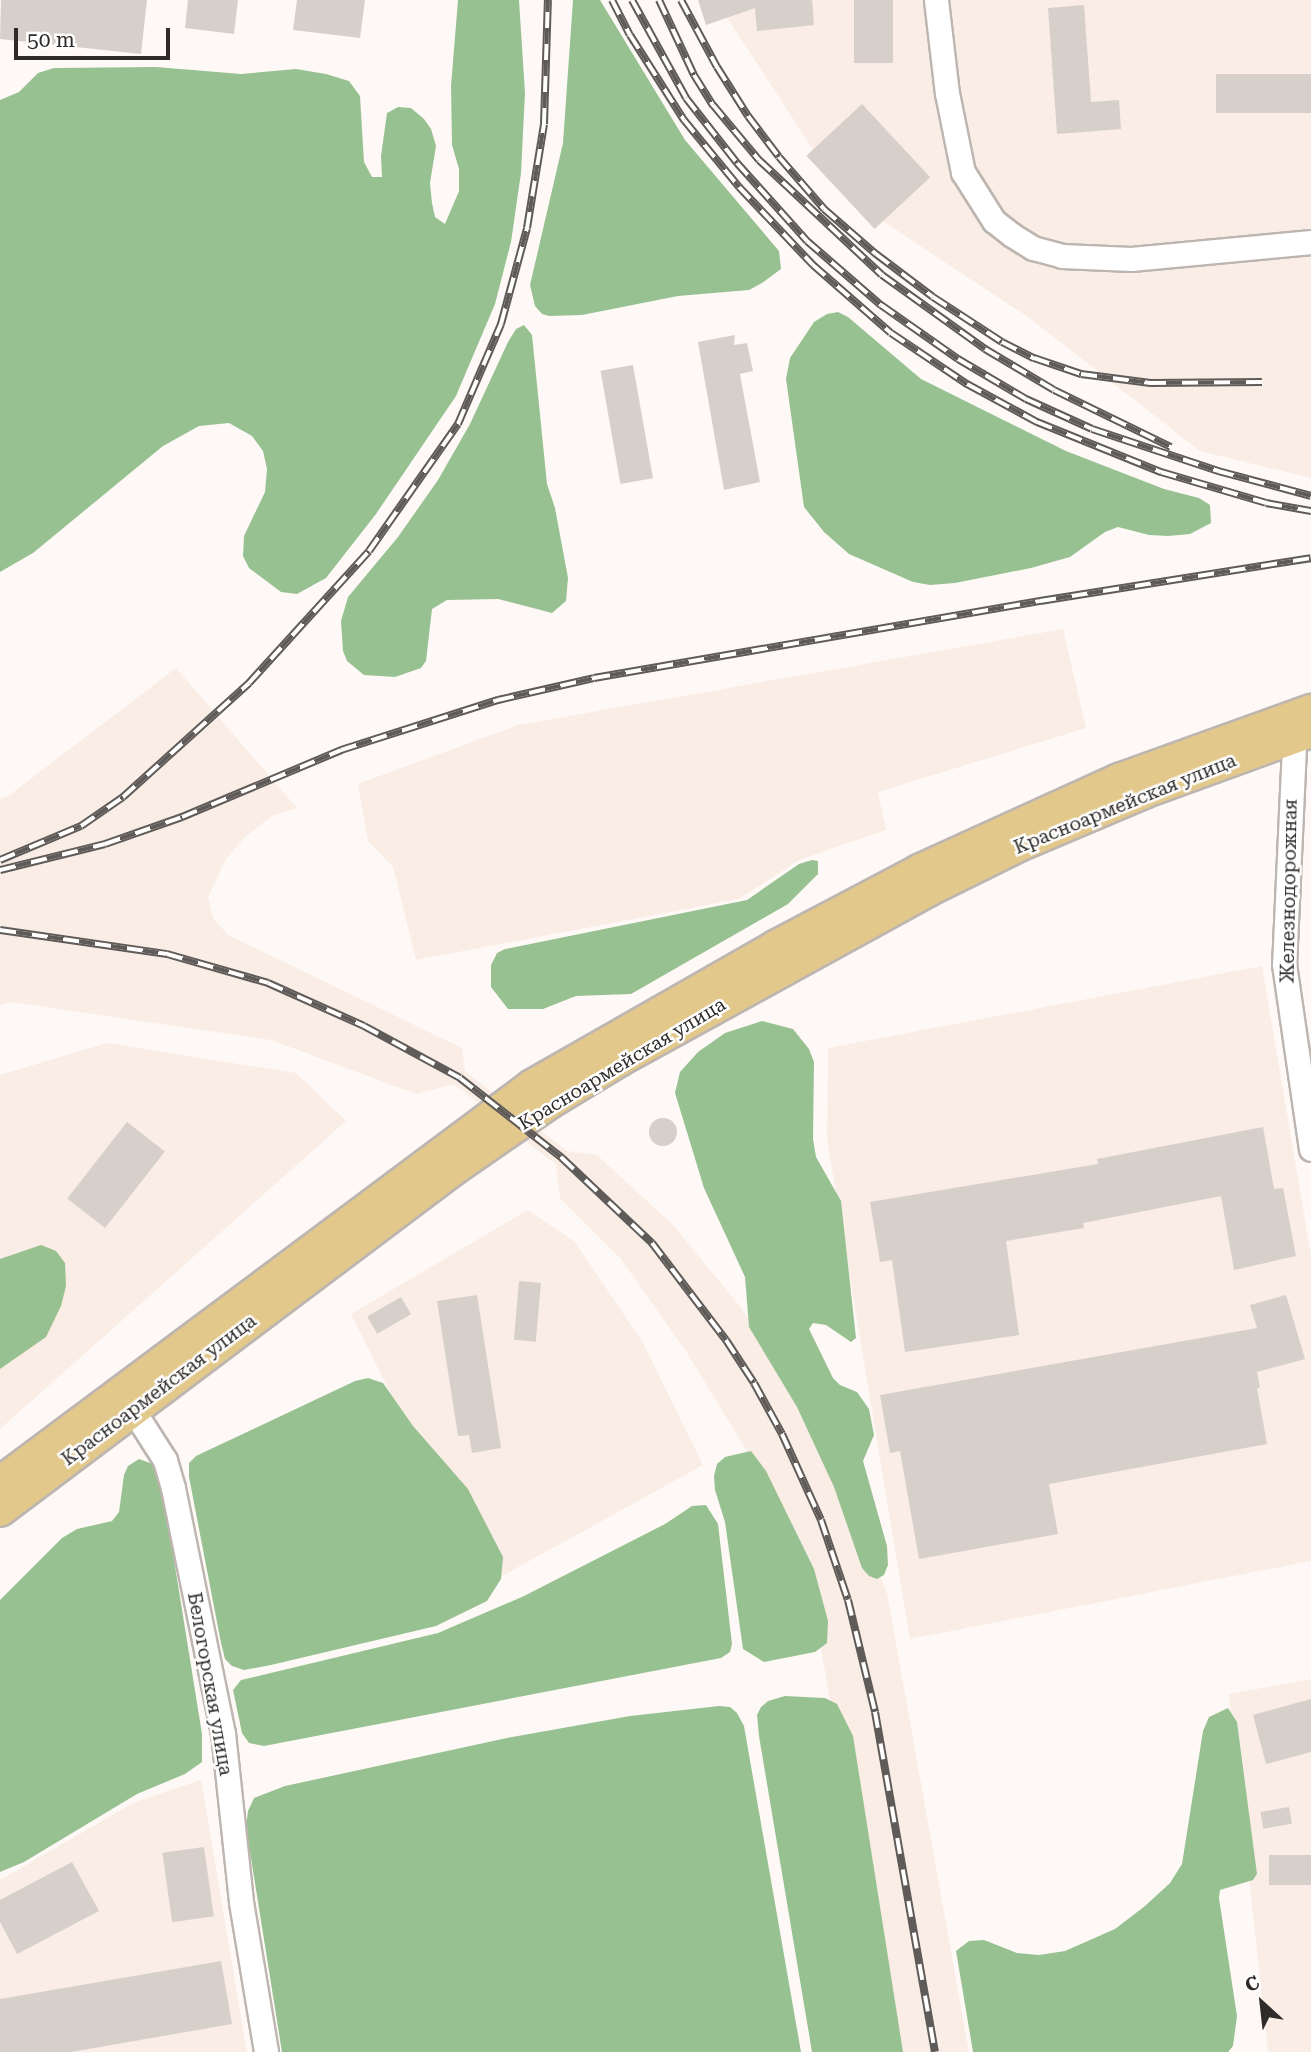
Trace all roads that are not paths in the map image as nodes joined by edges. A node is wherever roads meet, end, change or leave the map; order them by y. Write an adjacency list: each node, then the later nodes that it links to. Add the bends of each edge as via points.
1 (936, 0): 2 (street, via 948,104 963,172 994,221 1012,235 1033,248 1062,256 1131,259)
2 (1311, 242)
3 (1303, 723): 4 (street, Железнодорожная, via 1284,964); 5 (main road, Красноармейская улица, via 1019,846 621,1060 452,1171); 6 (main road, Красноармейская улица, via 1119,779 919,870 777,944 532,1085)
4 (1311, 1149)
5 (133, 1410): 7 (main road, Красноармейская улица); 8 (street, Белогорская улица, via 165,1460 173,1488 223,1733 241,1902)
6 (0, 1482)
7 (0, 1511)
8 (266, 2052)

